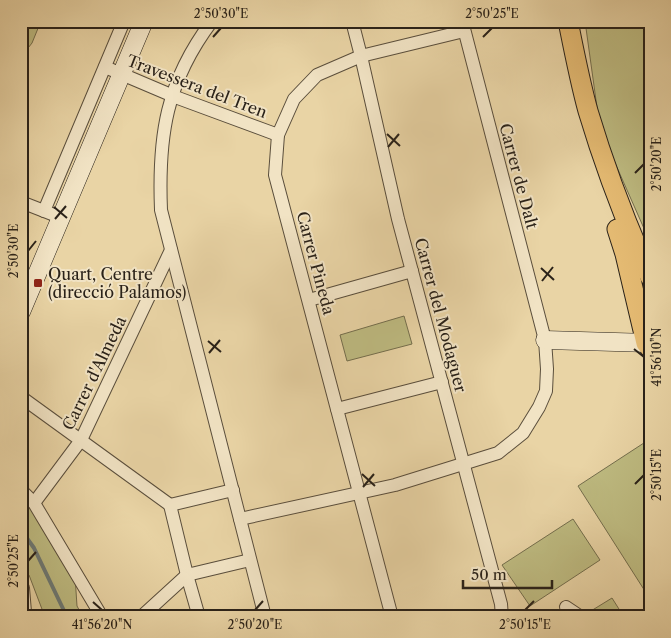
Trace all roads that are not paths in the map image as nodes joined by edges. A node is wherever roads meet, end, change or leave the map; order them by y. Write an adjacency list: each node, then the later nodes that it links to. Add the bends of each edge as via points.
1 (124, 21): 8 (street)
2 (144, 21): 9 (main road)
3 (212, 21): 10 (street, via 198,40)
4 (352, 21): 7 (street, Carrer del Modaguer)
5 (568, 21): 12 (main road, via 579,77)
6 (463, 26): 7 (street, Carrer Pineda); 23 (street, Carrer de Dalt)
7 (361, 56): 11 (street, Carrer Pineda, via 317,75 294,99); 19 (street, Carrer del Modaguer)
8 (104, 67): 9 (street, Travessera del Tren); 14 (street)
9 (122, 74): 10 (street, Travessera del Tren); 15 (main road)
10 (172, 95): 11 (street, Travessera del Tren); 17 (street, via 162,136 160,173 161,210)
11 (278, 135): 21 (street, Carrer Pineda, via 275,175)
12 (598, 140): 16 (main road); 24 (main road, via 595,168 626,254)
13 (21, 202): 14 (street)
14 (44, 211): 15 (street)
15 (62, 218): 22 (main road)
16 (628, 225): 18 (main road); 20 (main road)
17 (171, 250): 28 (street, Carrer d'Almeda); 31 (street)
18 (650, 254)
19 (412, 271): 21 (street); 25 (street, Carrer del Modaguer)
20 (650, 277)
21 (309, 300): 27 (street, Carrer Pineda)
22 (21, 312)
23 (545, 340): 24 (main road); 29 (street, Carrer de Dalt, via 546,391 523,433 498,453)
24 (649, 344)
25 (442, 382): 27 (street); 29 (street, Carrer del Modaguer)
26 (21, 397): 28 (street)
27 (337, 409): 32 (street, Carrer Pineda)
28 (81, 440): 33 (street, Carrer d'Almeda); 34 (street)
29 (464, 464): 32 (street, Carrer de Dalt); 46 (street, Carrer del Modaguer)
30 (21, 490): 33 (street)
31 (233, 490): 34 (street); 35 (street)
32 (359, 493): 35 (street, Carrer de Dalt); 45 (street, Carrer Pineda)
33 (34, 503): 41 (street)
34 (170, 505): 37 (street)
35 (240, 519): 36 (street)
36 (250, 560): 37 (street); 44 (street)
37 (187, 575): 42 (street); 43 (street)
38 (23, 588): 40 (street, via 25,612)
39 (566, 607): 47 (street)
40 (22, 617)
41 (102, 617)
42 (141, 617)
43 (198, 617)
44 (265, 617)
45 (392, 617)
46 (502, 617)
47 (581, 617)

